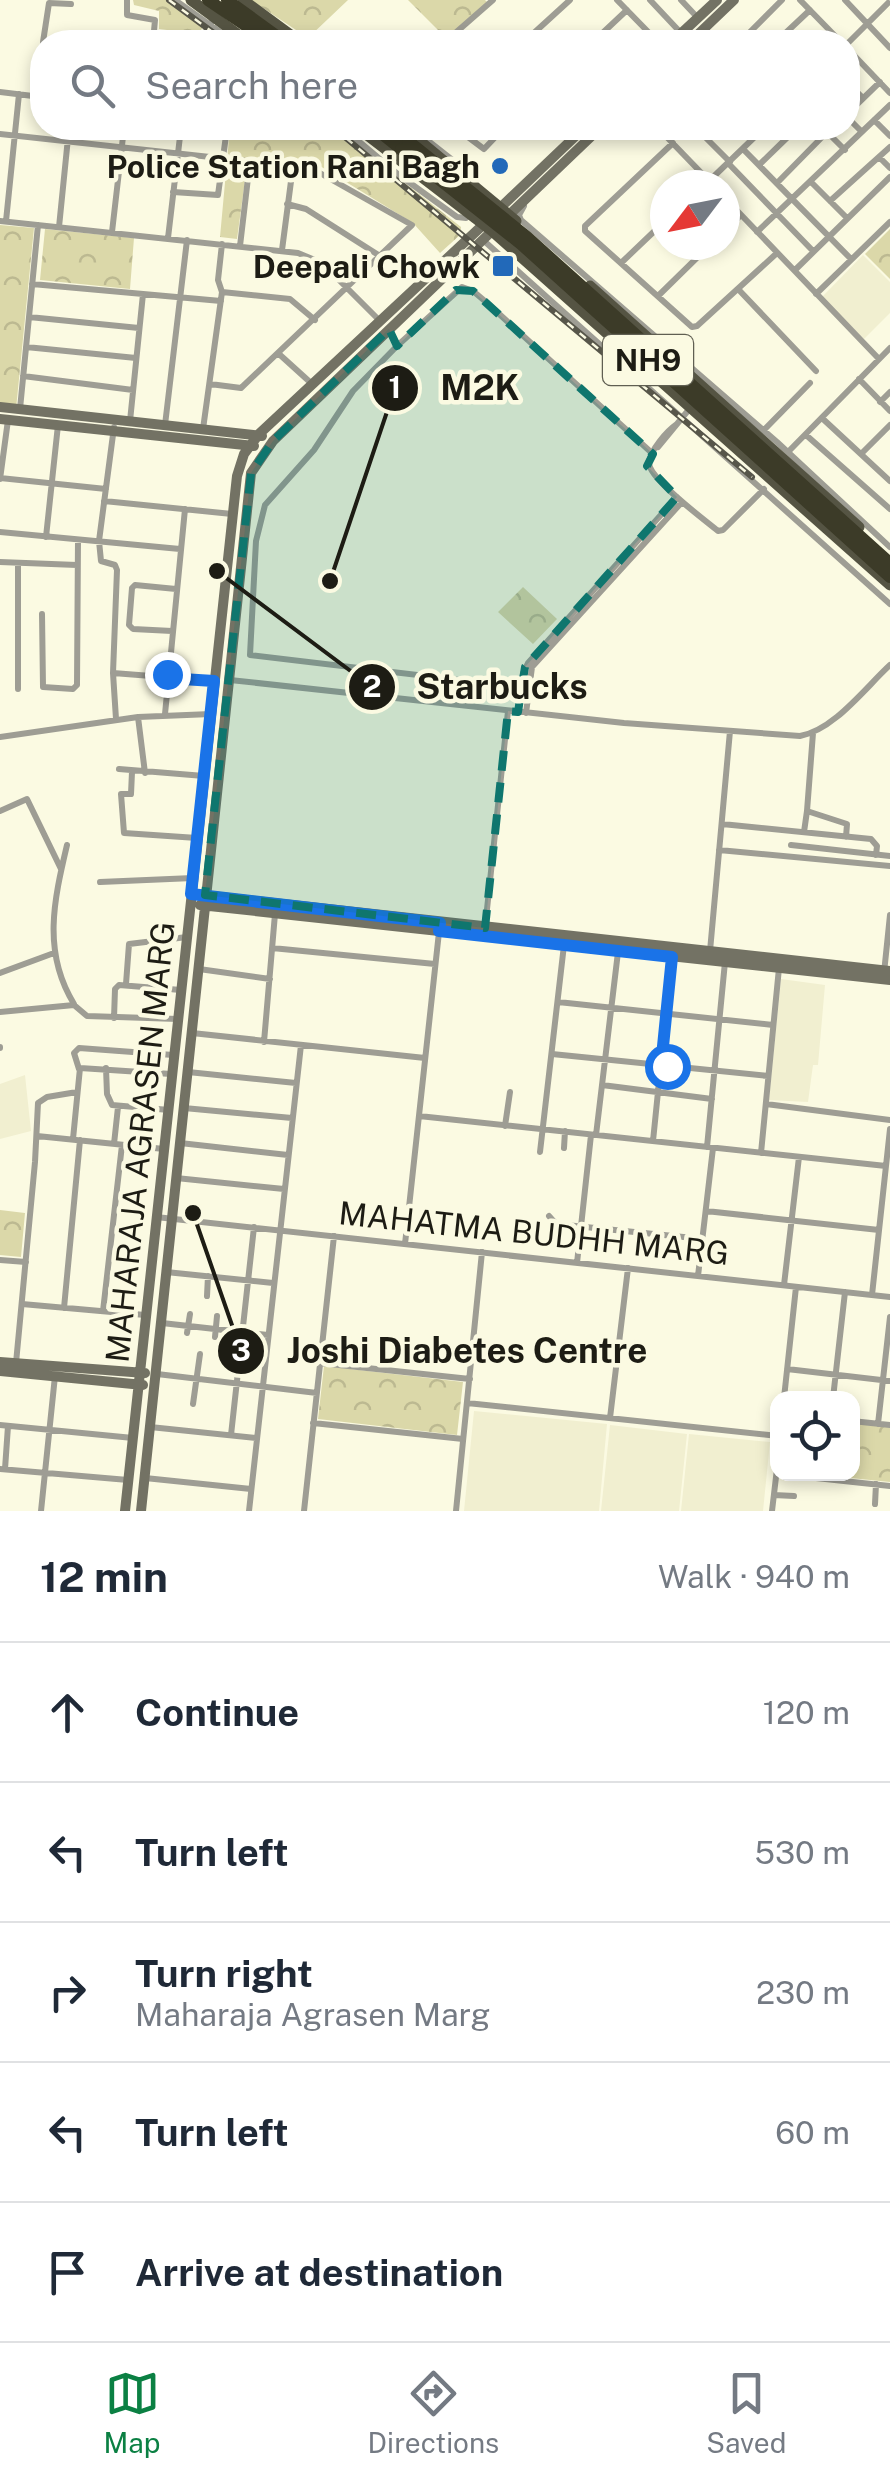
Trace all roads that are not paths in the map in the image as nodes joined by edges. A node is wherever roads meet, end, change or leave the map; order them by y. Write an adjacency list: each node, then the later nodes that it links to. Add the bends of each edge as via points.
1 (128, 0): 26 (street, via 127,15 155,20)
2 (174, 0): 23 (street)
3 (191, 0): 23 (main road)
4 (208, 0): 30 (highway)
5 (227, 0): 31 (highway)
6 (246, 0): 32 (main road)
7 (492, 0): 33 (street)
8 (570, 0): 34 (street)
9 (617, 0): 20 (street)
10 (650, 0): 37 (street)
11 (680, 0): 22 (street)
12 (716, 0): 22 (street)
13 (734, 0): 39 (street)
14 (782, 0): 40 (street)
15 (800, 0): 21 (street)
16 (844, 0): 24 (street)
17 (49, 2): 19 (street); 25 (street)
18 (888, 3): 24 (street)
19 (70, 4)
20 (626, 10): 35 (street); 36 (street)
21 (810, 10): 41 (street); 42 (street)
22 (698, 18): 38 (street)
23 (213, 20): 27 (street); 28 (street); 29 (main road)
24 (867, 24): 43 (street); 44 (street)
25 (45, 30)
26 (155, 30)
27 (207, 30)
28 (223, 30)
29 (229, 30)
30 (252, 30)
31 (268, 30)
32 (286, 30)
33 (458, 30)
34 (537, 30)
35 (605, 30)
36 (646, 30)
37 (678, 30)
38 (691, 30)
39 (696, 30)
40 (752, 30)
41 (789, 30)
42 (831, 30)
43 (860, 31)
44 (890, 48)
45 (860, 60): 46 (street)
46 (880, 82): 48 (street); 52 (street)
47 (0, 92): 49 (street)
48 (890, 93)
49 (19, 94): 51 (street); 59 (street)
50 (860, 95): 52 (street)
51 (30, 96)
52 (863, 98): 53 (street)
53 (860, 102)
54 (890, 105): 55 (street)
55 (874, 120): 57 (street); 60 (street)
56 (860, 130): 57 (street)
57 (862, 132)
58 (0, 134): 59 (street)
59 (14, 136): 61 (street); 115 (street)
60 (890, 136)
61 (30, 138)
62 (50, 140): 83 (street)
63 (123, 140): 85 (street)
64 (180, 140): 89 (street)
65 (225, 140): 90 (street)
66 (357, 140): 111 (street, via 458,216)
67 (374, 140): 104 (main road)
68 (390, 140): 208 (highway, NH9, bridge, via 520,244)
69 (406, 140): 204 (highway, NH9, bridge, via 527,237)
70 (419, 140): 97 (main road)
71 (427, 140): 105 (street, via 473,176)
72 (471, 140): 73 (street, via 484,150)
73 (491, 140)
74 (574, 140): 101 (street)
75 (586, 140): 101 (street)
76 (670, 140): 84 (street)
77 (708, 140): 93 (street)
78 (751, 140): 87 (street)
79 (784, 140): 94 (street)
80 (816, 140): 103 (street)
81 (835, 140): 88 (street)
82 (854, 140): 88 (street)
83 (68, 142): 85 (street); 118 (street)
84 (673, 143): 98 (street); 134 (street, via 584,228)
85 (122, 146): 89 (street); 119 (street)
86 (890, 147): 91 (street)
87 (742, 149): 93 (street); 94 (street)
88 (845, 150): 102 (street)
89 (178, 152): 90 (street); 106 (street)
90 (223, 157): 92 (street); 106 (street, via 218,195)
91 (879, 157): 96 (street); 108 (street)
92 (250, 161): 95 (street); 127 (street)
93 (729, 162): 99 (street); 112 (street)
94 (758, 165): 103 (street)
95 (293, 166): 109 (street); 131 (street, via 320,172 412,225)
96 (890, 168)
97 (454, 169): 104 (main road, via 440,176); 105 (main road)
98 (699, 170)
99 (721, 170)
100 (890, 176): 114 (street)
101 (542, 177): 110 (street); 178 (street, via 547,182 520,210 522,220)
102 (811, 182): 107 (street); 108 (street)
103 (776, 183): 107 (street)
104 (438, 189): 111 (main road)
105 (479, 190): 110 (main road)
106 (173, 192): 124 (street)
107 (792, 199): 112 (street); 123 (street)
108 (830, 201): 114 (street)
109 (287, 204): 128 (street); 131 (street)
110 (505, 211): 140 (main road)
111 (470, 213): 120 (main road)
112 (776, 214): 121 (street); 129 (street)
113 (741, 215): 121 (street)
114 (847, 218): 123 (street)
115 (3, 221): 117 (street)
116 (890, 222): 132 (street)
117 (38, 224): 118 (street); 136 (street)
118 (58, 227): 119 (street)
119 (112, 232): 124 (street)
120 (486, 232): 145 (main road); 148 (street, MAHARAJA AGRASEN MARG); 172 (street)
121 (757, 232): 130 (street)
122 (650, 234): 134 (street)
123 (828, 236): 129 (street); 132 (street)
124 (168, 238): 125 (street)
125 (186, 240): 126 (street); 144 (street)
126 (222, 244): 127 (street); 143 (street)
127 (240, 246): 128 (street)
128 (282, 250): 137 (street, via 322,262)
129 (813, 251): 135 (street)
130 (777, 253): 135 (street); 138 (street)
131 (380, 256): 137 (street)
132 (851, 259): 141 (street)
133 (693, 260): 142 (street)
134 (620, 262): 142 (street)
135 (794, 270): 141 (street)
136 (32, 284): 139 (street); 146 (street)
137 (348, 288): 147 (street); 148 (street)
138 (738, 289): 142 (street, via 695,327); 156 (street)
139 (143, 294): 144 (street); 149 (street)
140 (600, 294): 145 (main road); 204 (main road)
141 (816, 294): 155 (street)
142 (658, 296)
143 (221, 297): 144 (street); 147 (street, via 290,299); 160 (street)
144 (180, 298): 175 (street)
145 (584, 312): 166 (main road)
146 (29, 317): 149 (street); 151 (street)
147 (315, 320): 153 (street)
148 (384, 325): 150 (street); 161 (street, MAHARAJA AGRASEN MARG); 182 (street, MAHARAJA AGRASEN MARG)
149 (139, 328): 154 (street)
150 (397, 346): 183 (street, via 456,290 467,288); 197 (street, via 353,391)
151 (26, 347): 154 (street); 157 (street)
152 (890, 348): 155 (street)
153 (279, 354): 160 (street, via 241,388); 161 (street)
154 (136, 358): 162 (street)
155 (879, 359): 158 (street)
156 (816, 371)
157 (23, 376): 162 (street); 167 (street)
158 (859, 379): 164 (street); 170 (street)
159 (810, 383): 178 (street)
160 (210, 384): 177 (street)
161 (312, 384): 179 (street, MAHARAJA AGRASEN MARG)
162 (133, 390): 171 (street)
163 (890, 392): 164 (street)
164 (880, 402): 168 (street)
165 (0, 407): 167 (street)
166 (691, 407): 172 (street); 209 (main road)
167 (20, 410): 174 (street)
168 (890, 411)
169 (4, 419): 173 (street); 186 (street)
170 (823, 419): 180 (street); 185 (street)
171 (130, 421): 174 (street); 175 (street)
172 (679, 421): 183 (street); 190 (street)
173 (58, 425): 174 (street); 188 (street)
174 (114, 425): 181 (street); 189 (street)
175 (165, 425): 177 (street)
176 (889, 428): 185 (street)
177 (203, 429): 179 (street)
178 (764, 430): 184 (street)
179 (259, 434): 181 (street, MAHARAJA AGRASEN MARG); 182 (street)
180 (806, 435): 184 (street); 194 (street)
181 (249, 444): 182 (street); 195 (street, MAHARAJA AGRASEN MARG)
182 (269, 445): 196 (street, MAHARAJA AGRASEN MARG, via 250,473)
183 (655, 450): 191 (street, via 650,468)
184 (788, 452): 202 (street)
185 (861, 454): 187 (street)
186 (0, 479): 188 (street)
187 (890, 481)
188 (52, 484): 189 (street); 199 (street)
189 (106, 489): 192 (street)
190 (764, 489): 191 (street, via 721,532); 211 (street)
191 (680, 499): 219 (street, via 528,663)
192 (104, 501): 193 (street); 201 (street)
193 (185, 509): 195 (street); 203 (street)
194 (890, 509)
195 (233, 514): 218 (street, MAHARAJA AGRASEN MARG)
196 (246, 514): 197 (street); 217 (street, MAHARAJA AGRASEN MARG)
197 (260, 518): 219 (street, via 250,656)
198 (0, 532): 199 (street)
199 (46, 537): 200 (street)
200 (78, 540): 201 (street); 207 (street)
201 (99, 542): 203 (street); 215 (street, via 102,561 117,570)
202 (890, 548)
203 (180, 549): 210 (street)
204 (890, 560)
205 (0, 562): 206 (street)
206 (18, 563): 207 (street); 220 (street)
207 (77, 565): 212 (street, via 72,689 44,687)
208 (890, 577)
209 (890, 585)
210 (176, 589): 213 (street); 213 (street, via 132,588 130,626)
211 (890, 604)
212 (42, 614)
213 (172, 631): 216 (street)
214 (890, 665): 228 (street)
215 (113, 673): 216 (street); 226 (street)
216 (166, 678): 218 (street); 223 (street)
217 (228, 680): 221 (street); 250 (street, MAHARAJA AGRASEN MARG)
218 (214, 681): 224 (street, MAHARAJA AGRASEN MARG)
219 (524, 688): 222 (street)
220 (18, 690)
221 (508, 711): 222 (street); 254 (street)
222 (522, 712): 227 (street)
223 (165, 714): 224 (street); 225 (street)
224 (211, 714): 233 (street, MAHARAJA AGRASEN MARG)
225 (138, 717): 226 (street); 232 (street)
226 (116, 719): 229 (street)
227 (730, 731): 228 (street); 236 (street)
228 (813, 732): 235 (street)
229 (0, 737)
230 (119, 769): 231 (street)
231 (132, 772): 232 (street); 239 (street, via 131,794 121,794 124,833)
232 (145, 772): 233 (street)
233 (204, 776): 239 (street, MAHARAJA AGRASEN MARG)
234 (0, 811): 246 (street, via 27,799)
235 (807, 811): 237 (street); 238 (street, via 847,824)
236 (722, 824): 237 (street); 242 (street)
237 (804, 832): 238 (street)
238 (846, 836): 243 (street, via 870,839)
239 (197, 838): 247 (street, MAHARAJA AGRASEN MARG)
240 (67, 844): 246 (street)
241 (791, 845): 243 (street)
242 (719, 850): 245 (street); 259 (street)
243 (876, 855): 244 (street)
244 (890, 856)
245 (890, 866)
246 (61, 870): 261 (street, via 52,914)
247 (193, 878): 248 (street); 249 (street, MAHARAJA AGRASEN MARG)
248 (100, 882)
249 (190, 900): 250 (street); 255 (street, MAHARAJA AGRASEN MARG)
250 (204, 900): 251 (street); 253 (street); 265 (street, MAHARAJA AGRASEN MARG)
251 (275, 914): 253 (street); 257 (street)
252 (890, 915): 267 (street)
253 (440, 927): 254 (street); 256 (street); 263 (street)
254 (484, 928): 260 (street)
255 (186, 937): 269 (street, via 129,944); 270 (street, MAHARAJA AGRASEN MARG)
256 (564, 945): 258 (street); 271 (street)
257 (272, 948): 263 (street); 268 (street)
258 (618, 952): 260 (street); 273 (street)
259 (710, 952): 260 (street); 267 (street)
260 (672, 953): 262 (street); 275 (street)
261 (54, 954): 266 (street); 272 (street)
262 (724, 962): 264 (street); 278 (street)
263 (436, 964): 285 (street)
264 (779, 968): 267 (street); 279 (street)
265 (198, 969): 268 (street); 280 (street, MAHARAJA AGRASEN MARG)
266 (0, 972)
267 (887, 975)
268 (270, 978): 281 (street)
269 (126, 984): 270 (street); 276 (street, via 115,989)
270 (181, 990): 277 (street, MAHARAJA AGRASEN MARG)
271 (558, 1002): 273 (street); 283 (street)
272 (74, 1005): 274 (street); 276 (street, via 87,1016)
273 (612, 1008): 275 (street); 286 (street)
274 (0, 1012)
275 (666, 1014): 278 (street); 287 (street)
276 (114, 1018): 277 (street)
277 (178, 1019): 284 (street, MAHARAJA AGRASEN MARG)
278 (719, 1020): 279 (street); 290 (street)
279 (773, 1026): 293 (street)
280 (191, 1033): 281 (street); 291 (street, MAHARAJA AGRASEN MARG)
281 (264, 1042): 282 (street)
282 (301, 1045): 285 (street); 294 (street)
283 (552, 1054): 286 (street); 309 (street)
284 (174, 1055): 289 (street, via 78,1048); 292 (street, MAHARAJA AGRASEN MARG)
285 (425, 1058): 304 (street)
286 (606, 1060): 287 (street); 295 (street)
287 (661, 1066): 290 (street); 298 (street)
288 (106, 1068): 289 (street); 292 (street); 301 (street, via 109,1101)
289 (79, 1069): 296 (street)
290 (714, 1071): 293 (street); 299 (street)
291 (187, 1072): 294 (street); 302 (street, MAHARAJA AGRASEN MARG)
292 (172, 1074): 303 (street, MAHARAJA AGRASEN MARG)
293 (768, 1076): 300 (street)
294 (296, 1083): 305 (street)
295 (602, 1086): 298 (street); 311 (street)
296 (77, 1092): 312 (street, via 40,1100); 313 (street)
297 (510, 1092): 307 (street)
298 (658, 1093): 299 (street); 314 (street)
299 (712, 1099): 318 (street)
300 (766, 1104): 306 (street); 321 (street)
301 (118, 1107): 303 (street); 316 (street)
302 (183, 1108): 305 (street); 315 (street, MAHARAJA AGRASEN MARG)
303 (169, 1110): 319 (street, MAHARAJA AGRASEN MARG)
304 (419, 1116): 307 (street); 338 (street)
305 (292, 1118): 322 (street)
306 (890, 1120)
307 (505, 1126): 309 (street)
308 (890, 1129): 324 (street)
309 (543, 1130): 310 (street); 320 (street)
310 (565, 1131): 311 (street); 317 (street)
311 (594, 1135): 314 (street); 332 (street)
312 (36, 1136): 313 (street); 341 (street)
313 (77, 1140): 316 (street); 356 (street)
314 (653, 1142): 318 (street)
315 (180, 1143): 322 (street); 325 (street, MAHARAJA AGRASEN MARG)
316 (118, 1144): 319 (street); 357 (street)
317 (564, 1148)
318 (710, 1148): 321 (street); 327 (street)
319 (165, 1149): 329 (street, MAHARAJA AGRASEN MARG)
320 (540, 1152)
321 (761, 1153): 323 (street)
322 (288, 1155): 326 (street)
323 (799, 1157): 324 (street); 331 (street)
324 (886, 1166): 335 (street)
325 (176, 1178): 326 (street); 330 (street, MAHARAJA AGRASEN MARG)
326 (284, 1190): 334 (street)
327 (706, 1211): 331 (street); 337 (street)
328 (549, 1216): 332 (street, via 556,1224)
329 (156, 1217): 330 (street, MAHATMA BUDHH MARG); 359 (street, MAHARAJA AGRASEN MARG)
330 (172, 1218): 333 (street, MAHATMA BUDHH MARG); 344 (street, MAHARAJA AGRASEN MARG)
331 (792, 1220): 335 (street); 349 (street)
332 (581, 1226): 337 (street); 342 (street)
333 (254, 1227): 334 (street, MAHATMA BUDHH MARG); 347 (street)
334 (279, 1230): 336 (street, MAHATMA BUDHH MARG); 348 (street)
335 (879, 1230): 352 (street)
336 (334, 1236): 338 (street, MAHATMA BUDHH MARG); 369 (street)
337 (702, 1239): 346 (street)
338 (405, 1244): 339 (street, MAHATMA BUDHH MARG)
339 (482, 1252): 342 (street, MAHATMA BUDHH MARG); 378 (street)
340 (0, 1260): 341 (street)
341 (26, 1262): 355 (street)
342 (577, 1263): 343 (street, MAHATMA BUDHH MARG)
343 (628, 1268): 346 (street, MAHATMA BUDHH MARG); 388 (street)
344 (166, 1272): 345 (street); 362 (street, MAHARAJA AGRASEN MARG)
345 (208, 1276): 347 (street); 353 (street)
346 (698, 1276): 349 (street, MAHATMA BUDHH MARG)
347 (247, 1280): 348 (street); 364 (street)
348 (273, 1283): 366 (street)
349 (784, 1285): 350 (street, MAHATMA BUDHH MARG)
350 (796, 1286): 351 (street, MAHATMA BUDHH MARG); 371 (street)
351 (845, 1292): 352 (street, MAHATMA BUDHH MARG); 374 (street)
352 (872, 1295): 354 (street, MAHATMA BUDHH MARG)
353 (207, 1296)
354 (890, 1297)
355 (22, 1304): 356 (street); 370 (street)
356 (64, 1308): 357 (street)
357 (104, 1311): 359 (street)
358 (190, 1314): 363 (street)
359 (148, 1315): 376 (street, MAHARAJA AGRASEN MARG)
360 (217, 1316): 365 (street)
361 (890, 1317): 379 (street)
362 (161, 1323): 363 (street); 373 (street, MAHARAJA AGRASEN MARG)
363 (188, 1329): 365 (street)
364 (242, 1330): 365 (street); 366 (street); 380 (street)
365 (216, 1332)
366 (268, 1335): 382 (street)
367 (200, 1354): 377 (street)
368 (0, 1362): 370 (street)
369 (320, 1363): 378 (street); 385 (street)
370 (16, 1364): 376 (street)
371 (787, 1369): 374 (street); 383 (street)
372 (0, 1371): 375 (street)
373 (156, 1374): 376 (street); 377 (street); 381 (street, MAHARAJA AGRASEN MARG)
374 (836, 1375): 379 (street); 384 (street)
375 (56, 1376): 376 (street); 395 (street)
376 (140, 1378): 381 (street); 398 (street, MAHARAJA AGRASEN MARG)
377 (196, 1379): 380 (street); 387 (street)
378 (470, 1379): 386 (street)
379 (886, 1381): 391 (street)
380 (237, 1383): 382 (street); 396 (street)
381 (154, 1386): 394 (street, MAHARAJA AGRASEN MARG)
382 (262, 1386): 385 (street); 399 (street)
383 (785, 1391)
384 (834, 1391)
385 (316, 1393): 390 (street)
386 (467, 1403): 388 (street); 400 (street)
387 (193, 1404)
388 (610, 1418): 397 (street)
389 (860, 1422): 391 (street)
390 (313, 1423): 400 (street); 417 (street)
391 (878, 1424): 393 (street)
392 (4, 1425): 395 (street); 401 (street)
393 (890, 1425)
394 (150, 1427): 396 (street); 403 (street, MAHARAJA AGRASEN MARG)
395 (50, 1429): 398 (street); 402 (street)
396 (231, 1435): 399 (street)
397 (770, 1435)
398 (132, 1438): 404 (street, MAHARAJA AGRASEN MARG)
399 (257, 1438): 409 (street)
400 (463, 1440): 418 (street)
401 (3, 1469): 402 (street)
402 (45, 1472): 404 (street); 413 (street)
403 (144, 1478): 409 (street); 415 (street, MAHARAJA AGRASEN MARG)
404 (128, 1480): 414 (street, MAHARAJA AGRASEN MARG)
405 (777, 1481): 410 (street)
406 (849, 1481): 407 (street)
407 (876, 1484): 408 (street); 412 (street)
408 (890, 1486)
409 (251, 1489): 416 (street)
410 (774, 1495): 411 (street); 419 (street)
411 (794, 1496)
412 (876, 1504)
413 (41, 1511)
414 (125, 1511)
415 (141, 1511)
416 (249, 1511)
417 (304, 1511)
418 (456, 1511)
419 (772, 1511)

